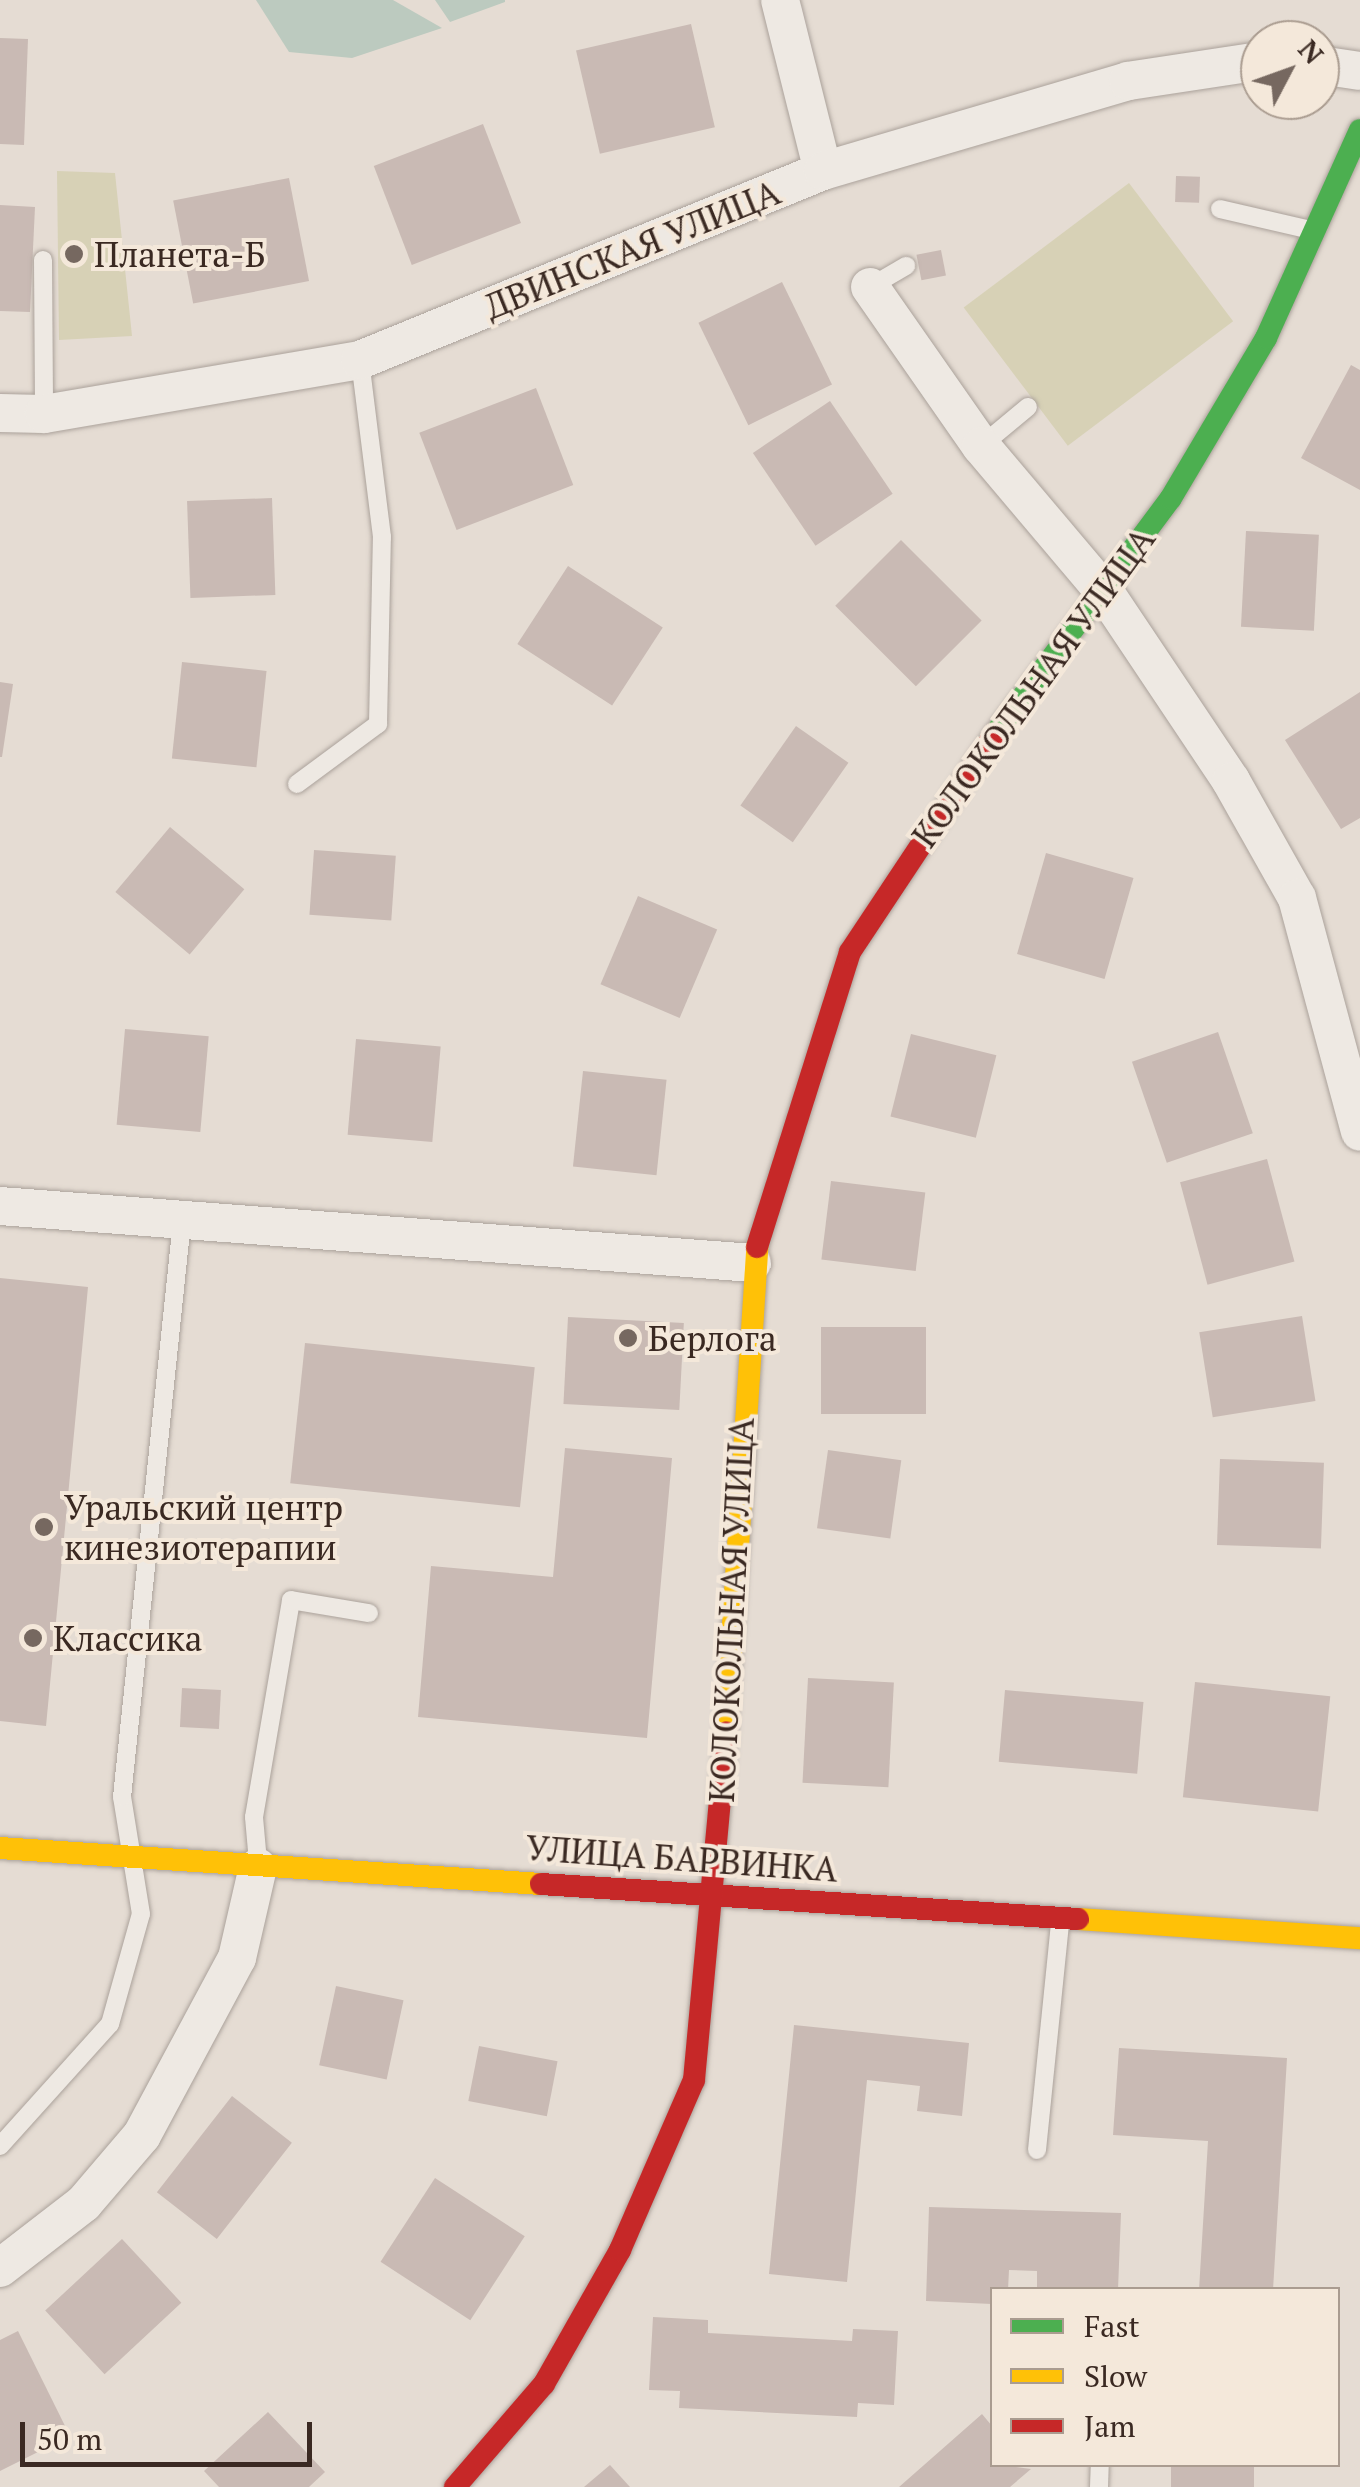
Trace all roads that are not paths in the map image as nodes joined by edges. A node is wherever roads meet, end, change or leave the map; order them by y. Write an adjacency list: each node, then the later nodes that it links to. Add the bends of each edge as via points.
1 (780, 0): 4 (street)
2 (1240, 64): 4 (street, ДВИНСКАЯ УЛИЦА, via 1128,81)
3 (1360, 130): 6 (street, КОЛОКОЛЬНАЯ УЛИЦА)
4 (823, 171): 10 (street, ДВИНСКАЯ УЛИЦА)
5 (1220, 209): 6 (lane)
6 (1314, 232): 15 (street, КОЛОКОЛЬНАЯ УЛИЦА, via 1266,338)
7 (44, 260): 13 (lane)
8 (906, 266): 9 (lane)
9 (870, 287): 14 (street)
10 (360, 360): 13 (street, ДВИНСКАЯ УЛИЦА); 16 (lane, via 382,537 378,724)
11 (1028, 407): 14 (lane)
12 (0, 414): 13 (street, ДВИНСКАЯ УЛИЦА)
13 (44, 414)
14 (981, 446): 15 (street)
15 (1106, 594): 17 (street, via 1296,898); 20 (street, КОЛОКОЛЬНАЯ УЛИЦА, via 936,812 850,952)
16 (297, 784)
17 (1360, 1132)
18 (0, 1206): 19 (street)
19 (182, 1221): 20 (street); 23 (lane, via 122,1797)
20 (752, 1263): 25 (street, КОЛОКОЛЬНАЯ УЛИЦА)
21 (369, 1613): 24 (lane, via 291,1600 254,1816)
22 (0, 1848): 23 (street, УЛИЦА БАРВИНКА)
23 (132, 1854): 24 (street, УЛИЦА БАРВИНКА); 28 (lane, via 141,1914 110,2024)
24 (258, 1867): 25 (street, УЛИЦА БАРВИНКА); 30 (street, via 237,1958 142,2135 84,2202)
25 (717, 1893): 26 (street, УЛИЦА БАРВИНКА); 31 (street, КОЛОКОЛЬНАЯ УЛИЦА, via 694,2080 628,2233 544,2384)
26 (1060, 1921): 27 (street, УЛИЦА БАРВИНКА); 29 (lane)
27 (1360, 1938)
28 (0, 2146)
29 (1037, 2150)
30 (0, 2268)
31 (456, 2487)

